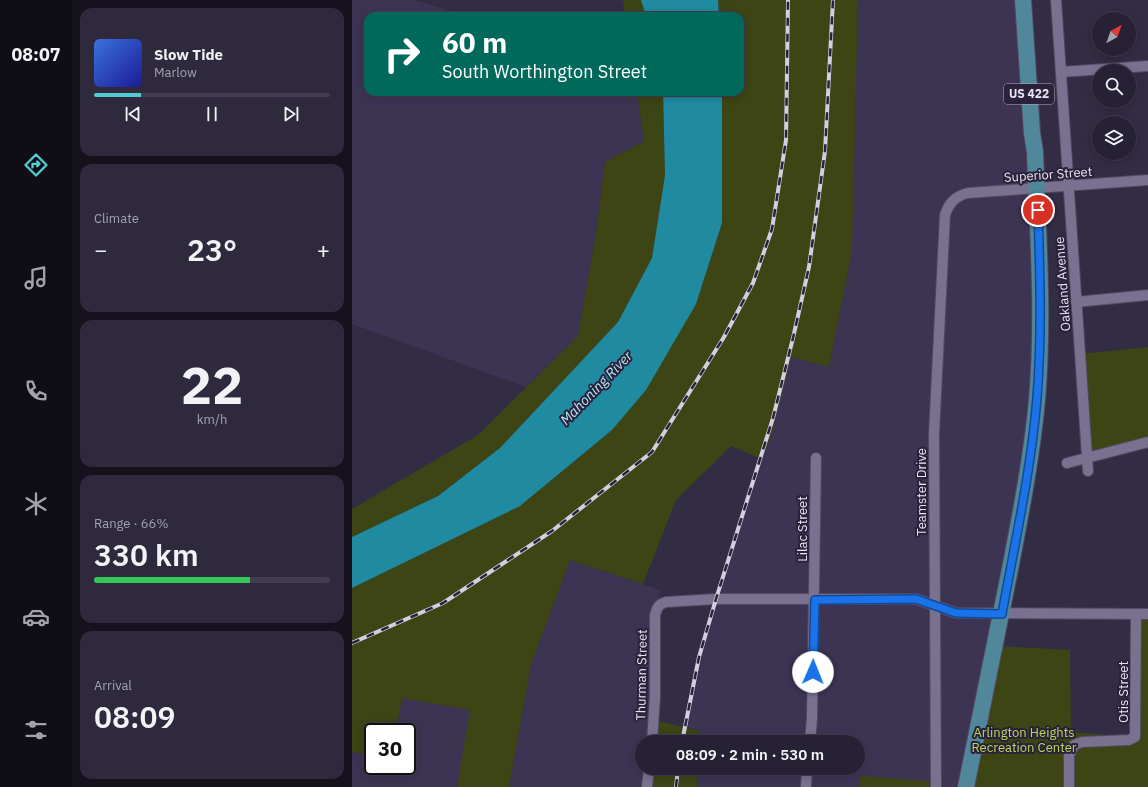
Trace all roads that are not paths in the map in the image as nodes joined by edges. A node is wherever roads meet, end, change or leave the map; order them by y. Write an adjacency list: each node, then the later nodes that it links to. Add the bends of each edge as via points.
1 (1023, 0): 7 (main road, US 422)
2 (1056, 0): 4 (street, Oakland Avenue)
3 (1148, 66): 4 (street)
4 (1061, 72): 6 (street, Oakland Avenue)
5 (1148, 180): 6 (street, Superior Street)
6 (1068, 186): 7 (street, Superior Street); 10 (street, Oakland Avenue)
7 (1037, 188): 8 (street, Superior Street, via 968,193); 18 (main road, US 422, via 1041,286 1037,399 1026,487)
8 (953, 200): 17 (street, Teamster Drive, via 945,215 937,362 934,462)
9 (1148, 295): 10 (street)
10 (1076, 302): 13 (street, Oakland Avenue)
11 (1148, 442): 13 (street)
12 (816, 458): 16 (street, Lilac Street)
13 (1087, 458): 14 (street); 15 (street, Oakland Avenue)
14 (1067, 463)
15 (1088, 471)
16 (815, 600): 17 (street, via 916,599); 21 (street, Thurman Street, via 715,599 660,604 655,615); 22 (street, Lilac Street)
17 (935, 606): 18 (street, via 956,613); 27 (street, Teamster Drive)
18 (1002, 614): 19 (street); 28 (main road, US 422)
19 (1136, 614): 20 (street); 29 (street, Otis Street, via 1134,737 1129,740 1082,742 1074,745 1069,755)
20 (1148, 614)
21 (652, 735)
22 (811, 735)
23 (648, 775): 25 (street)
24 (807, 775): 26 (street)
25 (647, 787)
26 (806, 787)
27 (936, 787)
28 (966, 787)
29 (1069, 787)

